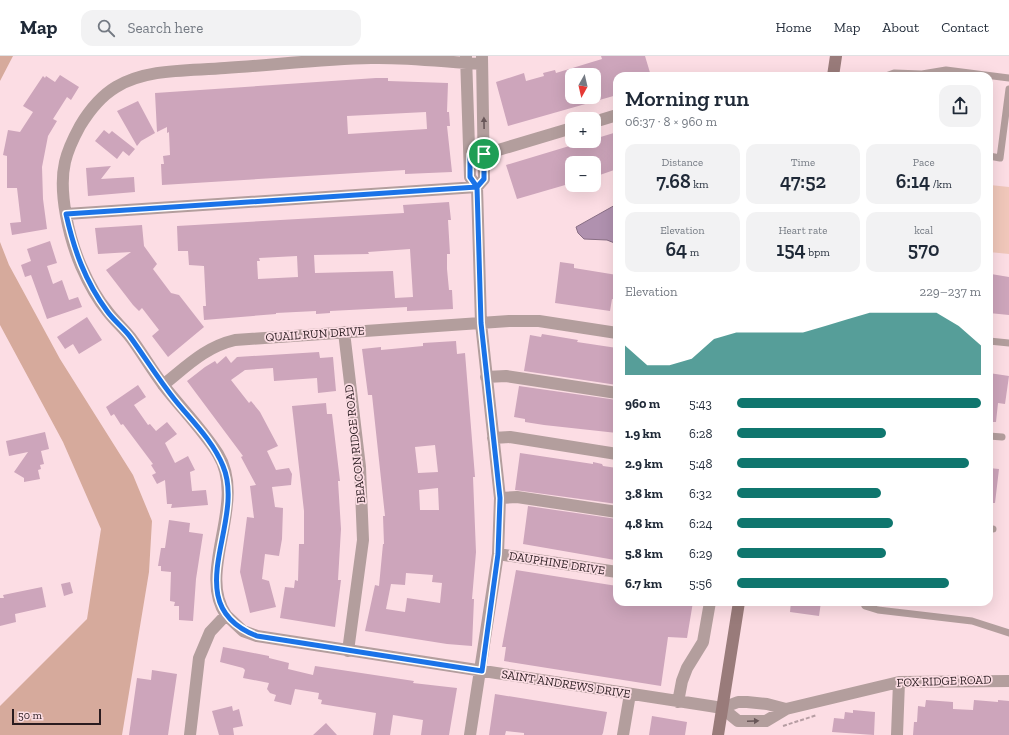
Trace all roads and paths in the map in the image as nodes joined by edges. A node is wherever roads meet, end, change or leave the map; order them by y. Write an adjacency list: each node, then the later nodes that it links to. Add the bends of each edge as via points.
1 (836, 56): 4 (main road)
2 (466, 59): 3 (street); 14 (street); 17 (street, via 372,57 155,74 132,80 116,87 101,99 87,114 75,135 64,165)
3 (482, 60): 13 (street, one-way to 3)
4 (834, 72)
5 (934, 72): 6 (lane)
6 (962, 72)
7 (993, 76): 8 (lane)
8 (1009, 78)
9 (1009, 89): 15 (lane, via 1000,158)
10 (613, 116): 11 (street)
11 (601, 120)
12 (565, 130): 13 (street)
13 (484, 154): 14 (street); 16 (street, via 484,179)
14 (470, 155): 16 (street, via 470,177)
15 (993, 157)
16 (477, 187): 17 (street); 18 (street)
17 (66, 214): 24 (street, via 73,246 91,286)
18 (481, 323): 19 (street, QUAIL RUN DRIVE); 20 (street, QUAIL RUN DRIVE, via 539,321); 23 (street)
19 (344, 332): 24 (street, QUAIL RUN DRIVE, via 235,340 218,344 206,350); 39 (street, BEACON RIDGE ROAD, via 360,467 363,540)
20 (613, 332)
21 (993, 341): 22 (lane)
22 (1009, 343)
23 (486, 377): 25 (street, via 506,376); 27 (street)
24 (163, 385): 37 (street, via 218,454 224,468 227,509 216,590 219,605)
25 (613, 392)
26 (993, 437): 28 (lane)
27 (493, 438): 29 (street, via 510,437); 30 (street)
28 (1002, 438)
29 (613, 453)
30 (500, 498): 31 (street, via 517,497); 32 (street)
31 (613, 511)
32 (498, 554): 33 (street, DAUPHINE DRIVE); 40 (street)
33 (613, 571)
34 (709, 606): 44 (street, via 703,642 687,668)
35 (738, 606): 45 (main road)
36 (865, 606): 38 (lane, via 878,610 972,621)
37 (226, 614): 39 (street, SAINT ANDREWS DRIVE, via 244,630 257,636); 49 (street, via 210,632 199,658)
38 (1009, 634)
39 (348, 650): 40 (street, SAINT ANDREWS DRIVE)
40 (482, 671): 43 (street, SAINT ANDREWS DRIVE); 50 (street)
41 (1009, 681): 42 (street, FOX RIDGE ROAD)
42 (898, 682): 46 (street, FOX RIDGE ROAD); 53 (street)
43 (630, 694): 44 (street, SAINT ANDREWS DRIVE); 51 (street)
44 (678, 702): 45 (street, SAINT ANDREWS DRIVE)
45 (722, 708): 46 (street, FOX RIDGE ROAD, via 738,702 767,704); 46 (street, FOX RIDGE ROAD, one-way to 46, via 738,721 766,721); 52 (main road)
46 (786, 709)
47 (821, 713): 48 (path)
48 (781, 726)
49 (190, 735)
50 (470, 735)
51 (623, 735)
52 (718, 735)
53 (897, 735)

